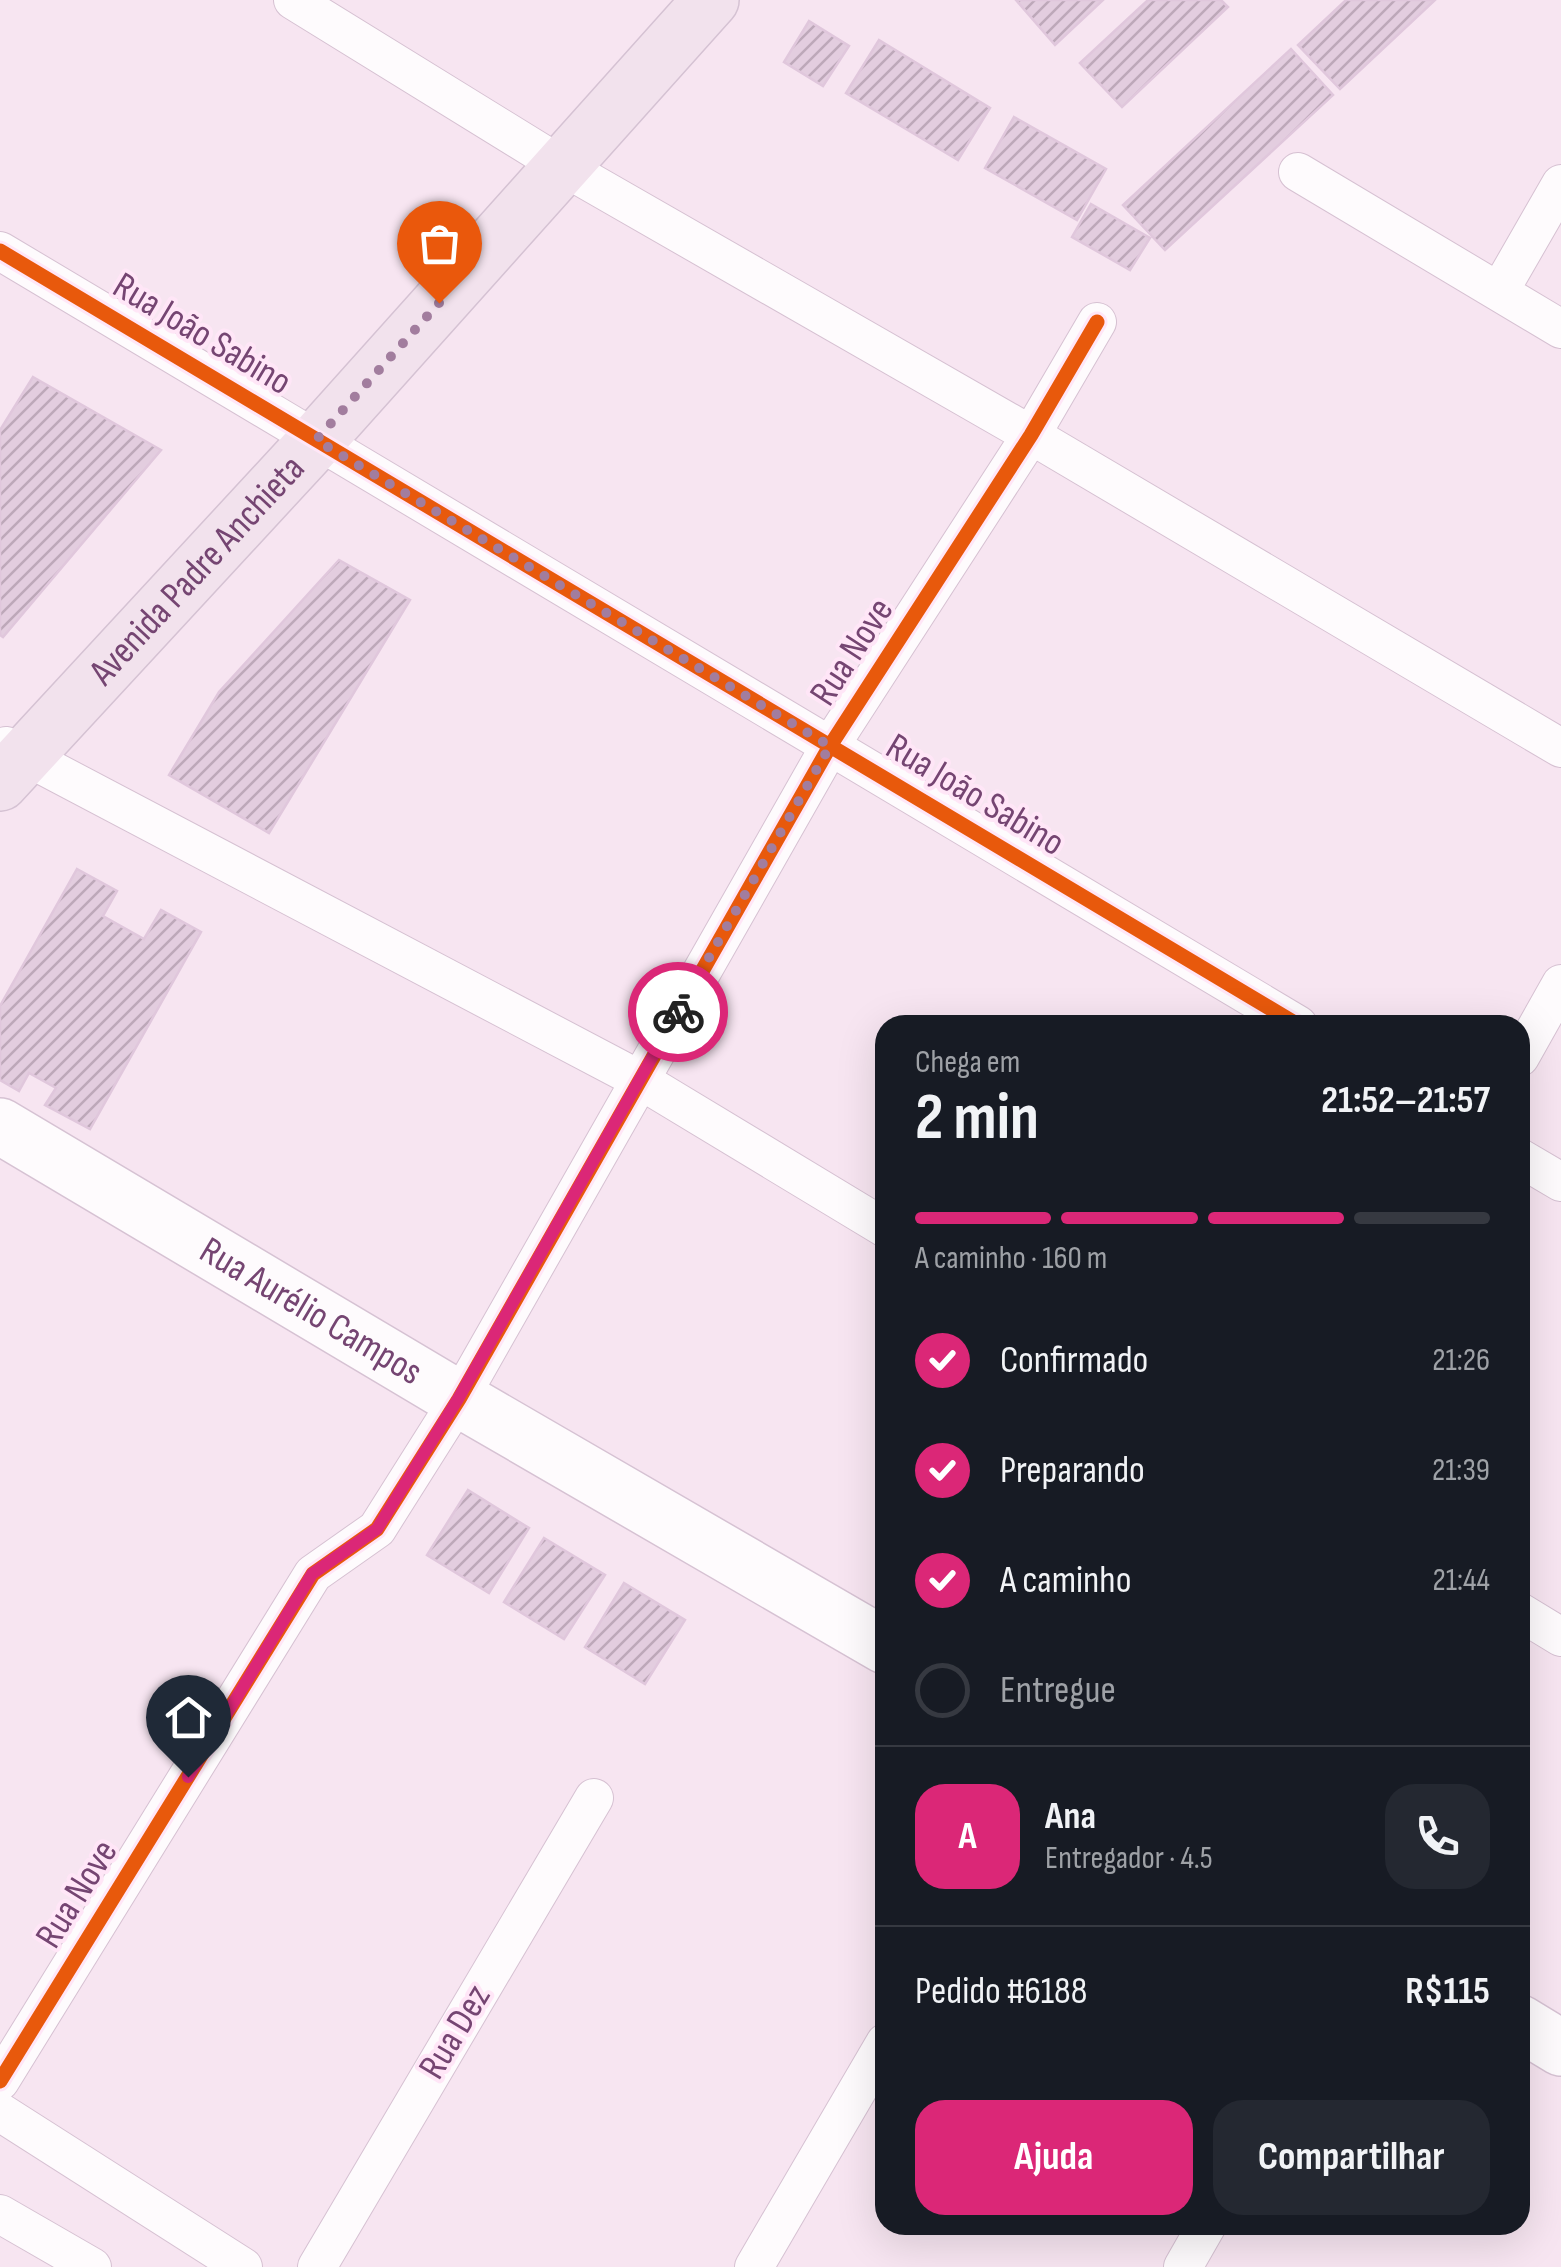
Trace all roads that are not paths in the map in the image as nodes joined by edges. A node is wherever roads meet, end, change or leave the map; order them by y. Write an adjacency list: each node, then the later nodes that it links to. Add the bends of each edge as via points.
1 (293, 0): 3 (street)
2 (711, 0): 3 (main road, Avenida Padre Anchieta)
3 (562, 166): 10 (street); 11 (main road, Avenida Padre Anchieta)
4 (1298, 172): 7 (street)
5 (1561, 184): 7 (street)
6 (0, 252): 11 (street, Rua João Sabino)
7 (1499, 292): 9 (street)
8 (1097, 322): 10 (street, Rua Nove)
9 (1561, 329)
10 (1031, 435): 12 (street, Rua Nove); 13 (street)
11 (316, 440): 12 (street, Rua João Sabino); 14 (main road, Avenida Padre Anchieta)
12 (830, 746): 16 (street, Rua João Sabino); 18 (street, Rua Nove)
13 (1561, 748)
14 (8, 760): 18 (street)
15 (1561, 984): 17 (street)
16 (1281, 1015)
17 (1530, 1039)
18 (640, 1080): 22 (street); 23 (street, Rua Nove)
19 (0, 1126): 23 (street, Rua Aurélio Campos)
20 (1530, 1164): 21 (street)
21 (1561, 1182)
22 (875, 1222)
23 (458, 1399): 26 (street, Rua Aurélio Campos); 31 (street, Rua Nove, via 377,1529 312,1574)
24 (1530, 1618): 25 (street)
25 (1561, 1636)
26 (875, 1640)
27 (594, 1798): 37 (street, Rua Dez)
28 (1530, 2029): 29 (street)
29 (1561, 2048)
30 (875, 2061): 38 (street)
31 (0, 2081)
32 (0, 2112): 36 (street)
33 (0, 2214): 35 (street)
34 (1201, 2235): 39 (street)
35 (92, 2267)
36 (243, 2267)
37 (316, 2267)
38 (754, 2267)
39 (1183, 2267)

